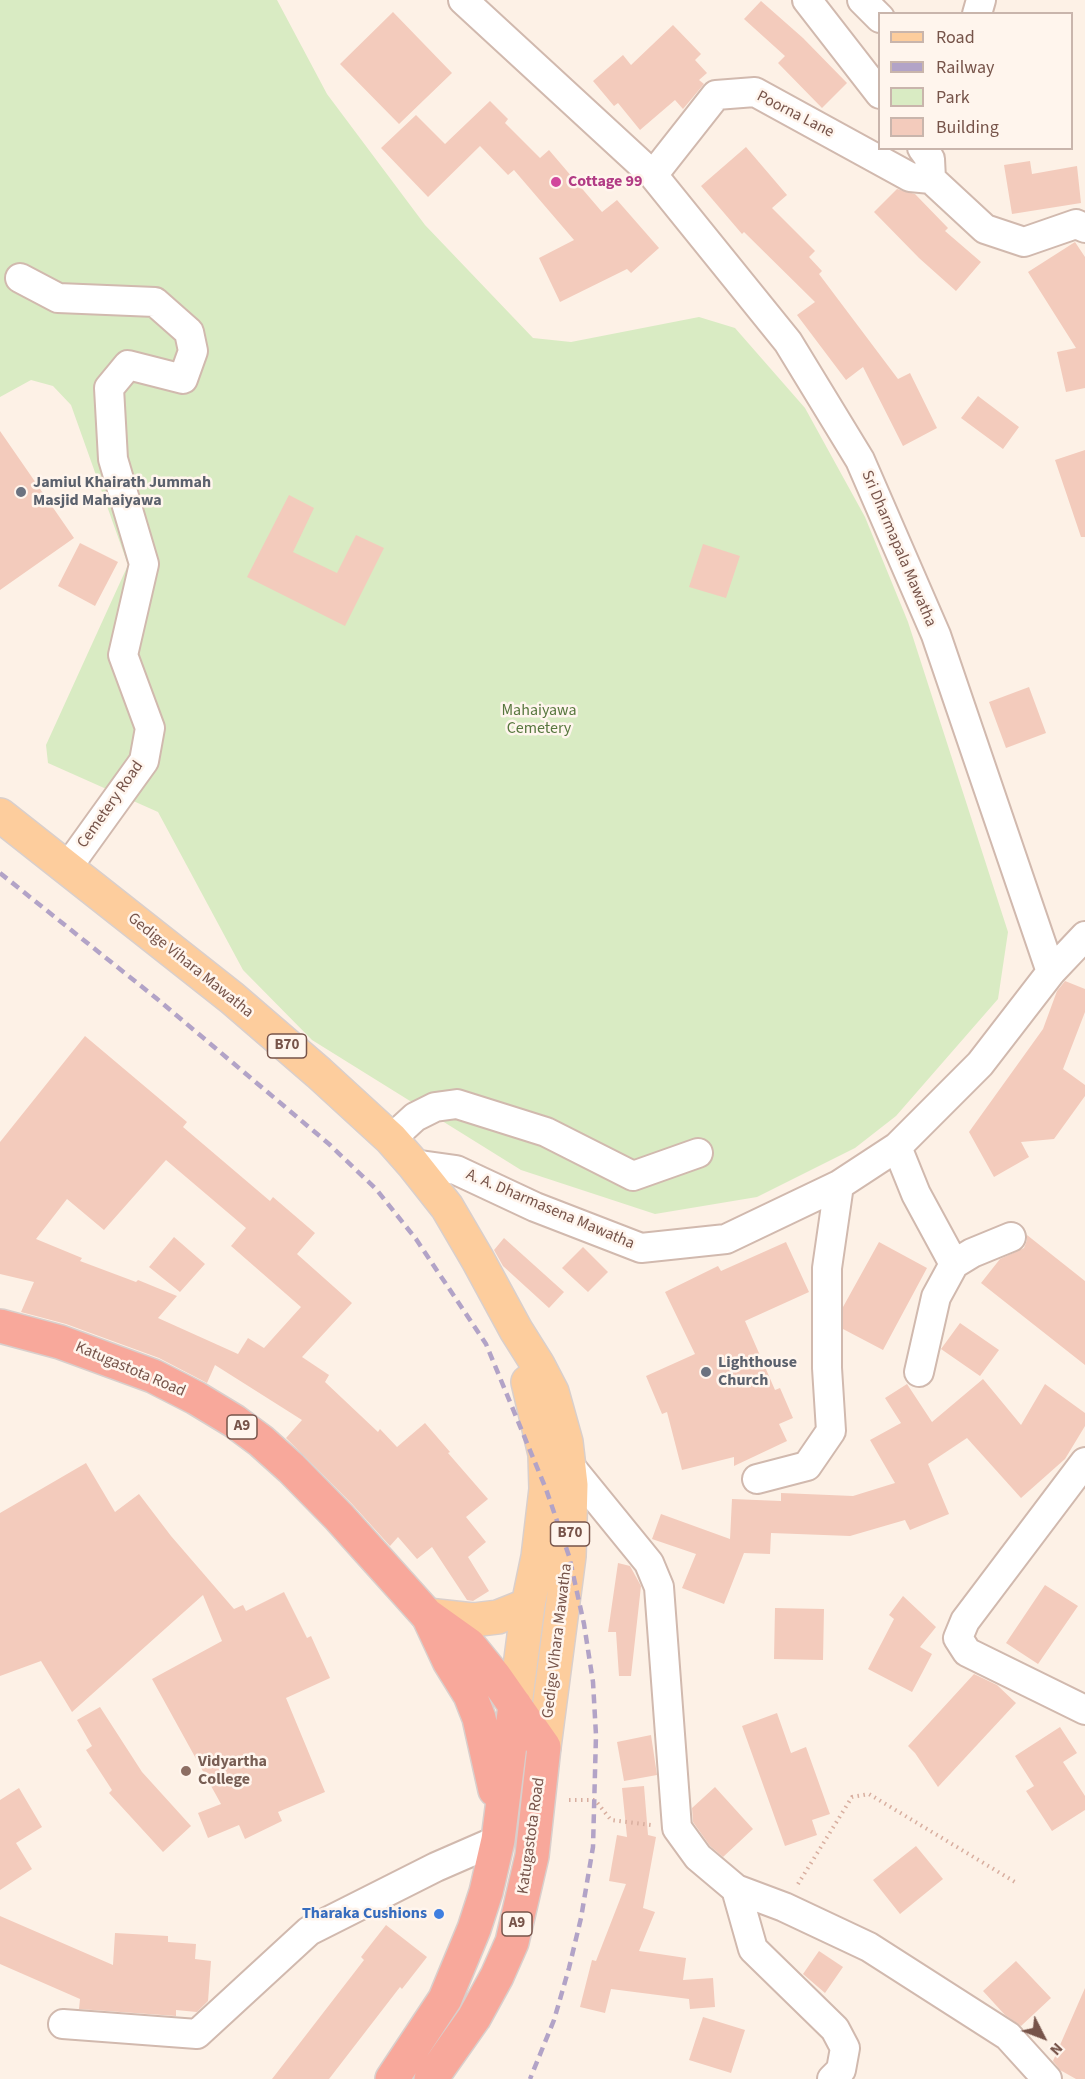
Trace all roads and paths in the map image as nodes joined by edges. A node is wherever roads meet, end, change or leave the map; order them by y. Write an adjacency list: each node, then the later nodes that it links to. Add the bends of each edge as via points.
1 (463, 0): 7 (street, Sri Dharmapala Mawatha)
2 (807, 0): 5 (street)
3 (862, 0): 4 (street)
4 (878, 17)
5 (878, 93)
6 (923, 150): 8 (street, via 930,159)
7 (653, 174): 8 (street, Poorna Lane, via 716,95 755,92 910,177); 14 (street, Sri Dharmapala Mawatha, via 788,342 860,460 936,636)
8 (931, 179): 9 (street, via 985,229 1024,242 1076,224)
9 (1085, 228)
10 (20, 278): 12 (street, Cemetery Road, via 58,298 156,302 189,332 193,351 183,379 128,365 109,388 113,459 144,564 123,655 150,728 144,761)
11 (0, 814): 12 (main road, Gedige Vihara Mawatha / B70)
12 (67, 868): 15 (main road, Gedige Vihara Mawatha / B70, via 232,998)
13 (1085, 936): 14 (street, A. A. Dharmasena Mawatha)
14 (1051, 972): 16 (street, A. A. Dharmasena Mawatha, via 980,1064)
15 (391, 1139): 17 (street, via 415,1117 435,1107 458,1104 546,1132 633,1176); 18 (main road, Gedige Vihara Mawatha / B70)
16 (897, 1147): 19 (street, A. A. Dharmasena Mawatha); 21 (street, via 916,1194)
17 (698, 1153)
18 (413, 1164): 19 (street, A. A. Dharmasena Mawatha, via 456,1170 535,1207 641,1248 726,1239); 23 (main road, Gedige Vihara Mawatha / B70, via 447,1207)
19 (839, 1185): 27 (street, via 827,1268 831,1431 807,1466)
20 (1011, 1238): 21 (street)
21 (954, 1264): 24 (street, via 936,1297)
22 (0, 1326): 29 (highway, Katugastota Road / A9, via 70,1345 153,1376 234,1421 291,1468)
23 (516, 1330): 26 (main road, Gedige Vihara Mawatha / B70, via 552,1392); 28 (main road, Gedige Vihara Mawatha / B70, via 545,1454 546,1489)
24 (919, 1372)
25 (1085, 1462): 31 (street, via 965,1622 958,1638 967,1652)
26 (570, 1466): 32 (main road, Gedige Vihara Mawatha / B70, via 569,1556); 35 (street, via 649,1563 658,1587)
27 (757, 1479)
28 (528, 1605): 29 (main road, via 498,1617 473,1620); 30 (main road, Gedige Vihara Mawatha / B70)
29 (427, 1615): 30 (highway, Katugastota Road / A9, via 469,1646); 34 (highway, Katugastota Road / A9, via 479,1718)
30 (514, 1705): 32 (highway, Katugastota Road / A9); 34 (highway)
31 (1085, 1710)
32 (544, 1747): 33 (highway, Katugastota Road / A9)
33 (539, 1800): 35 (path, via 595,1800 611,1820); 42 (highway, Katugastota Road / A9, via 532,1856 512,1942 474,2018)
34 (500, 1827): 39 (street, via 436,1867 309,1931 196,2034); 41 (highway, Katugastota Road / A9, via 486,1892 461,1964 440,2008)
35 (677, 1828): 37 (street, via 698,1857)
36 (1015, 1882): 38 (path, via 869,1794 852,1797)
37 (736, 1889): 38 (street); 40 (street, via 753,1949 835,2029 845,2048)
38 (784, 1907): 43 (street, via 870,1947 1008,2036)
39 (63, 2025)
40 (843, 2076)
41 (392, 2079)
42 (431, 2079)
43 (1047, 2079)

